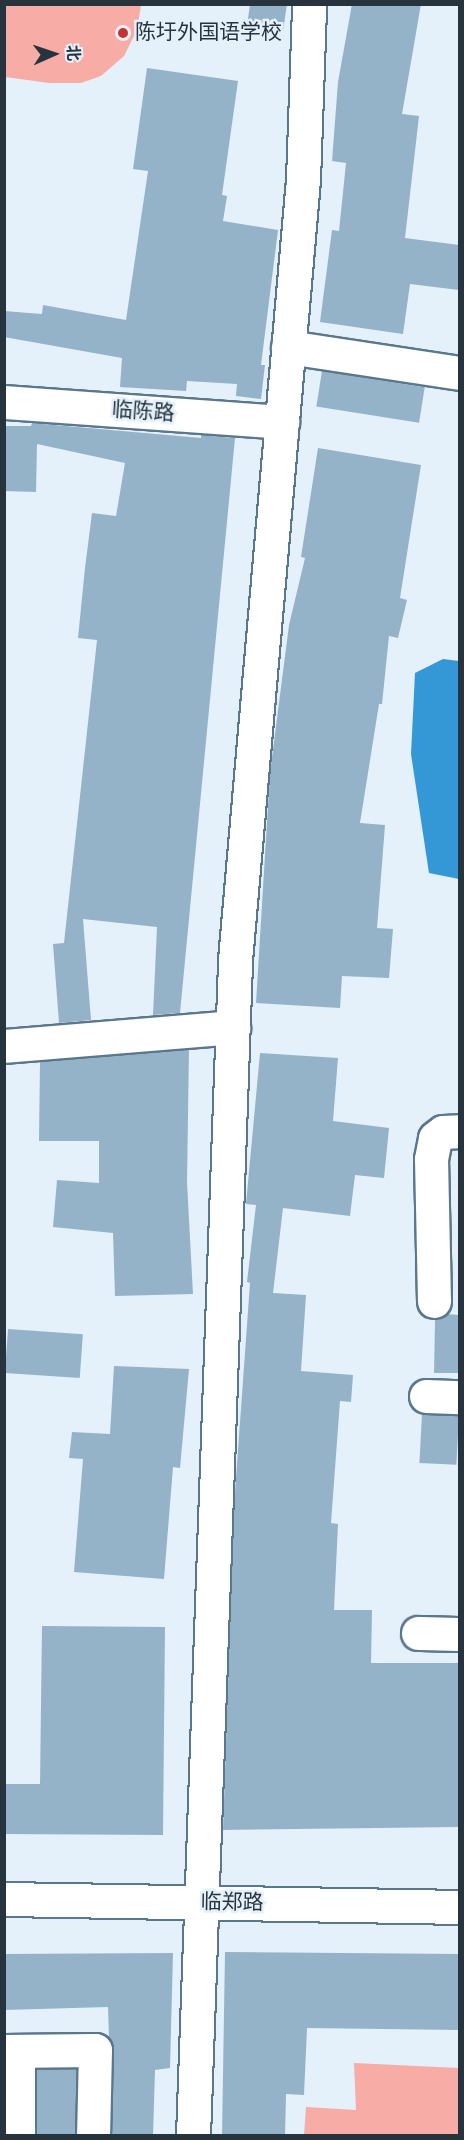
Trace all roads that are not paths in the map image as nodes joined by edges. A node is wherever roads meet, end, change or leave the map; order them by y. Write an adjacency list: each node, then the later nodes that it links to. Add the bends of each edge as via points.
1 (309, 4): 2 (street, via 303,180)
2 (288, 347): 3 (street); 5 (street)
3 (459, 373)
4 (4, 402): 5 (street, 临陈路)
5 (282, 422): 6 (street)
6 (232, 1027): 7 (street); 15 (street)
7 (4, 1046)
8 (459, 1131): 9 (street, via 443,1132 435,1138 431,1159)
9 (434, 1301)
10 (426, 1396): 11 (street)
11 (459, 1397)
12 (418, 1633): 13 (street)
13 (459, 1634)
14 (4, 1899): 15 (street, 临郑路)
15 (201, 1903): 16 (street, 临郑路); 20 (street)
16 (459, 1907)
17 (11, 2051): 18 (street); 19 (street, via 95,2050)
18 (18, 2136)
19 (93, 2136)
20 (194, 2136)

